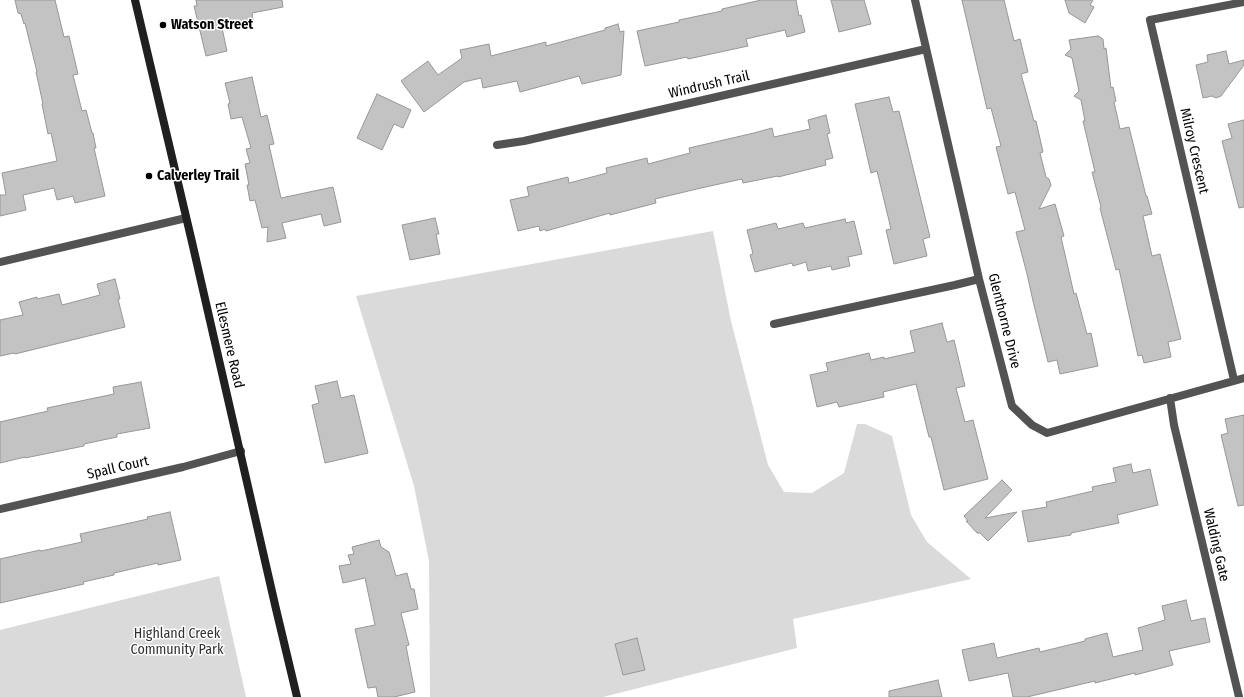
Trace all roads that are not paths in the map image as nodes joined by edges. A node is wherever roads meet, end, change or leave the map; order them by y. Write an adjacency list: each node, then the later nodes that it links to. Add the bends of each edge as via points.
1 (135, 0): 6 (main road, Ellesmere Road)
2 (915, 0): 4 (street, Glenthorne Drive)
3 (1244, 2): 11 (street, Milroy Crescent, via 1150,20)
4 (926, 49): 5 (street, Windrush Trail); 8 (street, Glenthorne Drive)
5 (497, 145)
6 (186, 218): 7 (street); 13 (main road, Ellesmere Road)
7 (0, 262)
8 (979, 279): 9 (street); 12 (street, Glenthorne Drive, via 1012,406 1037,428 1047,433)
9 (774, 324)
10 (1244, 378): 11 (street, Glenthorne Drive)
11 (1234, 380): 12 (street, Glenthorne Drive)
12 (1170, 398): 16 (street, Walding Gate)
13 (240, 451): 14 (street, Spall Court, via 183,467); 15 (main road, Ellesmere Road)
14 (0, 509)
15 (297, 697)
16 (1239, 697)

